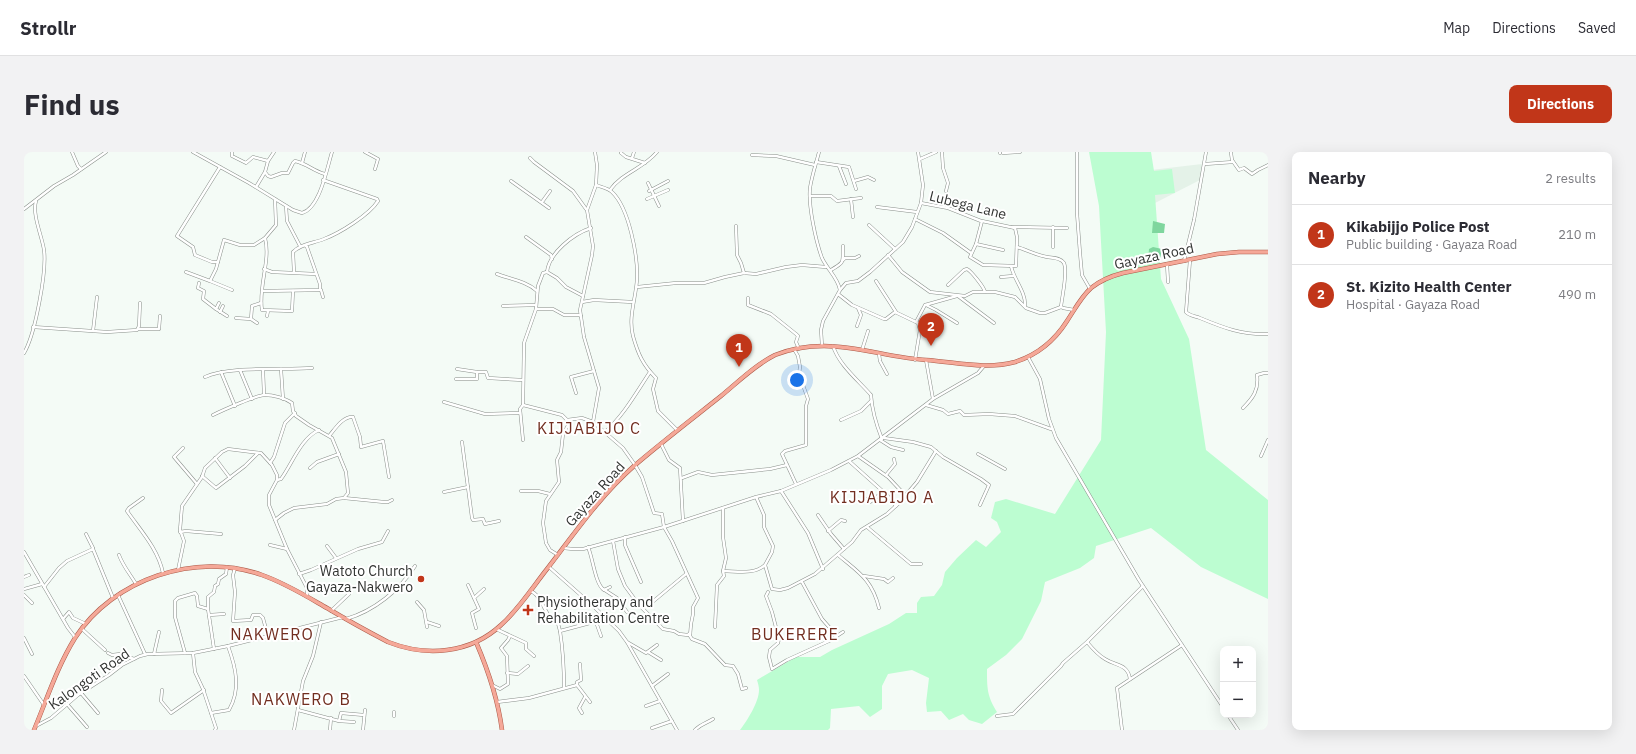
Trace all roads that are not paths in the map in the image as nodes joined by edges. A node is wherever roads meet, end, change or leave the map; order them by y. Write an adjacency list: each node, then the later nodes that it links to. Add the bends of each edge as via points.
1 (72, 152): 35 (street)
2 (106, 152): 35 (street)
3 (194, 152): 34 (street)
4 (232, 152): 26 (street, via 232,156 245,163 253,157)
5 (274, 152): 26 (street)
6 (305, 152): 28 (street)
7 (332, 152): 38 (street)
8 (364, 152): 36 (street, via 378,159)
9 (595, 152): 46 (street)
10 (634, 152): 24 (street)
11 (656, 152): 29 (street)
12 (819, 152): 30 (street)
13 (918, 152): 25 (street)
14 (936, 152): 25 (street)
15 (942, 152): 53 (street, via 943,168 948,183)
16 (1001, 152): 17 (street)
17 (1020, 152)
18 (1077, 152): 118 (street, via 1080,257 1082,275)
19 (1206, 152): 31 (street)
20 (621, 153): 24 (street)
21 (1231, 153): 27 (street)
22 (752, 155): 30 (street, via 776,156)
23 (530, 158): 68 (street, via 572,191)
24 (632, 158): 29 (street)
25 (920, 159): 62 (street, via 923,185)
26 (268, 161): 37 (street)
27 (1233, 162): 31 (street); 32 (street, via 1239,170 1246,168 1252,174)
28 (302, 163): 37 (street, via 294,161 288,173 271,177); 38 (street)
29 (645, 163): 49 (street, via 620,178)
30 (815, 164): 33 (street); 55 (street)
31 (1205, 164): 97 (street)
32 (1268, 165)
33 (839, 166): 43 (street, via 849,167); 45 (street)
34 (220, 167): 47 (street); 96 (street, via 177,236 193,247 195,255)
35 (81, 169): 60 (street)
36 (375, 169)
37 (265, 172): 47 (street)
38 (325, 174): 39 (street)
39 (323, 180): 63 (street, via 315,202 306,211 298,212); 82 (street, via 376,198 378,201 373,208 341,232)
40 (874, 180): 43 (street, via 868,177)
41 (511, 181): 61 (street)
42 (668, 181): 52 (street)
43 (854, 181): 48 (street)
44 (648, 183): 52 (street)
45 (846, 184)
46 (596, 185): 49 (street); 68 (street)
47 (256, 187): 56 (street)
48 (856, 189)
49 (610, 190): 132 (street, via 618,200 631,231 637,277)
50 (668, 190): 54 (street)
51 (550, 191): 61 (street)
52 (650, 191): 54 (street)
53 (946, 191)
54 (654, 196): 57 (street); 64 (street)
55 (810, 196): 59 (street, via 831,196 837,201); 101 (street, via 817,244)
56 (274, 198): 63 (street); 80 (street, via 277,224)
57 (647, 198)
58 (861, 198): 59 (street)
59 (851, 199): 70 (street)
60 (36, 201): 67 (street); 160 (street, via 36,216 45,258)
61 (542, 202): 66 (street)
62 (921, 204): 69 (street); 72 (street, Lubega Lane, via 948,208)
63 (285, 205): 83 (street, via 287,220)
64 (658, 206)
65 (878, 207): 69 (street)
66 (549, 208)
67 (24, 209)
68 (587, 210): 77 (street)
69 (917, 212): 71 (street)
70 (853, 217)
71 (915, 219): 87 (street, via 905,239); 90 (street, via 943,232)
72 (982, 221): 75 (street, Lubega Lane); 81 (street)
73 (869, 225): 87 (street)
74 (736, 226): 106 (street, via 737,255)
75 (1012, 226): 76 (street); 85 (street, Lubega Lane, via 1016,231)
76 (1053, 227): 78 (street); 86 (street)
77 (590, 228): 93 (street, via 573,236); 126 (street, via 593,246)
78 (1067, 228)
79 (526, 237): 93 (street, via 552,255)
80 (265, 238): 96 (street, via 249,246 224,240); 100 (street)
81 (976, 244): 88 (street); 90 (street)
82 (304, 245): 83 (street); 107 (street, via 307,247)
83 (300, 246): 104 (street, via 293,252)
84 (842, 246): 94 (street)
85 (1017, 247): 99 (street, Lubega Lane, via 1017,265); 141 (street, via 1058,258 1063,262)
86 (1053, 247)
87 (895, 249): 91 (street)
88 (1003, 250)
89 (1268, 252): 95 (main road, Gayaza Road, via 1232,252)
90 (971, 253): 99 (street, via 971,258 984,265)
91 (888, 255): 120 (street, via 863,278 846,284); 127 (street, via 902,272 930,292)
92 (859, 256): 94 (street)
93 (552, 260): 105 (street, via 548,264)
94 (843, 260): 102 (street, via 841,265)
95 (1190, 260): 97 (main road, Gayaza Road); 164 (street, via 1186,312 1216,326 1251,334)
96 (218, 262): 111 (street)
97 (1184, 262): 98 (main road, Gayaza Road)
98 (1167, 264): 113 (street); 118 (main road, Gayaza Road, via 1109,277)
99 (1011, 266): 109 (street)
100 (264, 268): 104 (street, via 272,272); 121 (street)
101 (826, 268): 106 (street, via 802,265 756,274); 120 (street, via 838,281)
102 (831, 270)
103 (186, 272): 111 (street)
104 (294, 272): 107 (street)
105 (547, 272): 123 (street, via 542,274); 126 (street)
106 (744, 273): 116 (street, via 704,283 676,282)
107 (316, 274): 117 (street)
108 (497, 274): 123 (street, via 525,283)
109 (1013, 276): 110 (street); 140 (street, via 1024,296)
110 (1001, 277)
111 (210, 281): 119 (street)
112 (876, 281): 148 (street)
113 (1168, 282)
114 (199, 283): 144 (street, via 198,288 204,291 203,299)
115 (948, 285): 124 (street, via 967,269)
116 (637, 287)
117 (321, 289): 122 (street); 129 (street)
118 (1090, 289): 145 (main road, Gayaza Road)
119 (232, 290)
120 (840, 290): 125 (street)
121 (262, 291): 122 (street); 135 (street)
122 (293, 291): 146 (street, via 293,310)
123 (537, 292): 136 (street)
124 (985, 292): 127 (street); 140 (street, via 1015,297)
125 (838, 294): 143 (street); 165 (street, via 820,330)
126 (583, 296): 131 (street)
127 (958, 296): 137 (street); 158 (street)
128 (96, 297): 162 (street)
129 (324, 297)
130 (748, 298): 168 (street, via 748,305 771,314 796,334)
131 (581, 302): 132 (street); 152 (street)
132 (634, 302): 184 (street, via 633,336 638,355)
133 (140, 303): 161 (street)
134 (219, 303): 144 (street)
135 (262, 303): 146 (street, via 262,310); 154 (street, via 252,306)
136 (536, 305): 139 (street); 142 (street)
137 (925, 305): 155 (street); 157 (street)
138 (223, 306): 147 (street)
139 (503, 306)
140 (1025, 307): 141 (street, via 1042,314)
141 (1061, 307): 145 (street)
142 (536, 308): 152 (street, via 553,309 564,315); 189 (street, via 524,341)
143 (858, 308): 148 (street, via 884,319); 159 (street, via 861,315)
144 (216, 309): 147 (street)
145 (1074, 310): 172 (main road, Gayaza Road, via 1053,339)
146 (268, 311): 151 (street)
147 (220, 312): 150 (street)
148 (896, 312): 155 (street)
149 (160, 316): 161 (street, via 159,329)
150 (227, 316)
151 (266, 316)
152 (580, 316): 181 (street)
153 (236, 318): 154 (street)
154 (250, 320): 156 (street)
155 (916, 322): 173 (street, via 920,326)
156 (257, 323)
157 (957, 323)
158 (994, 323)
159 (857, 326)
160 (33, 327): 162 (street); 170 (street)
161 (138, 329): 162 (street)
162 (93, 331)
163 (868, 332): 169 (street)
164 (1268, 334)
165 (822, 346): 166 (main road, Gayaza Road); 168 (main road, Gayaza Road)
166 (833, 346): 169 (main road, Gayaza Road); 195 (street, via 840,362 871,395)
167 (794, 349): 168 (main road, Gayaza Road); 209 (main road, Gayaza Road, via 760,364); 230 (street, via 798,356 799,374 808,397 805,419 806,445 783,452 782,456)
168 (799, 349)
169 (862, 351): 171 (main road, Gayaza Road)
170 (24, 353)
171 (879, 354): 173 (main road, Gayaza Road); 186 (street)
172 (1028, 357): 175 (main road, Gayaza Road); 207 (street, via 1040,379)
173 (915, 360): 174 (main road, Gayaza Road)
174 (926, 360): 175 (main road, Gayaza Road); 194 (street)
175 (985, 366): 194 (street, via 978,373)
176 (312, 368): 177 (street)
177 (281, 369): 180 (street); 193 (street)
178 (457, 369): 183 (street)
179 (240, 370): 180 (street); 182 (street); 192 (street)
180 (263, 370): 191 (street)
181 (594, 371): 190 (street, via 571,377); 206 (street, via 599,388)
182 (221, 372): 187 (street); 199 (street)
183 (477, 372): 188 (street, via 477,379); 189 (street, via 486,372 488,378)
184 (650, 372): 209 (street, via 656,379 653,389 658,411); 210 (street, via 626,409)
185 (1268, 373): 200 (street, via 1257,375 1256,393)
186 (887, 374)
187 (205, 377)
188 (456, 379)
189 (523, 380): 197 (street)
190 (576, 393)
191 (264, 394): 192 (street); 193 (street)
192 (252, 399): 199 (street)
193 (283, 399): 201 (street, via 292,403)
194 (933, 399): 198 (street)
195 (871, 400): 205 (street, via 861,411); 212 (street, via 874,421)
196 (444, 402): 202 (street, via 485,414)
197 (523, 404): 202 (street); 204 (street)
198 (925, 405): 207 (street, via 948,414 960,411 964,415 1014,416); 212 (street)
199 (235, 406): 203 (street)
200 (1243, 408)
201 (295, 413): 208 (street); 228 (street, via 285,423)
202 (520, 413): 213 (street)
203 (213, 415)
204 (571, 420): 206 (street, via 584,419); 246 (street, via 557,460 559,482)
205 (841, 420)
206 (593, 422): 210 (street)
207 (1052, 429): 303 (street)
208 (319, 430): 211 (street); 238 (street, via 302,446 281,480)
209 (678, 431): 216 (main road, Gayaza Road)
210 (605, 432): 229 (street, via 623,448)
211 (329, 436): 221 (street); 235 (street, via 348,417 353,417 361,447 382,441)
212 (882, 439): 218 (street, via 890,447); 219 (street, via 916,443); 223 (street)
213 (523, 440)
214 (1268, 440): 224 (street)
215 (462, 442): 241 (street)
216 (661, 444): 229 (main road, Gayaza Road); 237 (street, via 669,460 680,468)
217 (183, 448): 239 (street, via 174,457)
218 (903, 450)
219 (936, 451): 247 (street, via 918,482); 253 (street, via 988,484)
220 (258, 453): 225 (street, via 228,449); 228 (street, via 263,454); 236 (street)
221 (339, 454): 231 (street, via 317,462); 251 (street, via 347,474 348,493)
222 (978, 454): 232 (street)
223 (858, 456): 227 (street); 233 (street)
224 (1261, 456)
225 (215, 458): 234 (street, via 205,468); 236 (street)
226 (894, 459): 233 (street, via 895,464)
227 (849, 461): 240 (street); 245 (street)
228 (270, 463): 238 (street)
229 (635, 465): 261 (street, via 642,477 654,513 662,514); 273 (main road, Gayaza Road, via 608,492)
230 (787, 465): 237 (street, via 712,475 698,472); 240 (street)
231 (310, 468)
232 (1005, 469)
233 (886, 475): 247 (street)
234 (202, 476): 236 (street, via 215,488); 239 (street)
235 (389, 477)
236 (230, 478)
237 (682, 478): 260 (street)
238 (277, 480): 257 (street, via 268,501)
239 (197, 484): 265 (street, via 182,506)
240 (796, 484): 243 (street)
241 (468, 487): 244 (street); 259 (street, via 473,520 480,518 487,524)
242 (521, 491): 246 (street, via 541,491)
243 (781, 491): 248 (street); 288 (street, via 808,533)
244 (444, 492)
245 (883, 492): 249 (street, via 870,502); 254 (street)
246 (550, 494): 279 (street, via 546,503 543,529 550,550)
247 (905, 495): 254 (street)
248 (756, 497): 255 (street); 283 (street, via 764,515 764,527 774,546)
249 (863, 497)
250 (142, 498): 291 (street, via 127,511 158,557)
251 (344, 498): 252 (street, via 378,502); 257 (street, via 327,504 294,508)
252 (392, 500)
253 (980, 504)
254 (896, 506): 262 (street)
255 (723, 508): 260 (street); 290 (street, via 726,558)
256 (818, 515): 264 (street)
257 (275, 520): 275 (street)
258 (845, 520): 264 (street, via 841,520)
259 (499, 521)
260 (683, 521): 261 (street)
261 (664, 527): 268 (street); 293 (street)
262 (861, 530): 276 (street); 282 (street, via 868,527 910,564)
263 (388, 531): 281 (street, via 382,542)
264 (828, 531): 276 (street)
265 (180, 532): 267 (street); 289 (street, via 184,541)
266 (86, 534): 274 (street)
267 (221, 534)
268 (625, 538): 269 (street); 299 (street, via 625,545)
269 (613, 541): 272 (street); 341 (street, via 618,569 625,586 639,605 663,629 683,635)
270 (270, 545): 275 (street)
271 (327, 546): 281 (street)
272 (588, 547): 273 (street, via 573,550); 307 (street, via 596,577)
273 (563, 548): 279 (main road, Gayaza Road)
274 (94, 549): 302 (street, via 67,561); 314 (street)
275 (286, 549): 292 (street)
276 (844, 549): 280 (street)
277 (24, 552): 302 (street)
278 (119, 555): 300 (street)
279 (558, 555): 286 (main road, Gayaza Road)
280 (838, 555): 288 (street); 295 (street)
281 (336, 558): 292 (street)
282 (921, 564)
283 (765, 565): 290 (street, via 752,572); 298 (street, via 770,586 774,590 788,588)
284 (415, 566): 325 (street, Kalongoti Road, via 407,579 394,591 364,612)
285 (227, 567): 287 (main road, Gayaza Road); 289 (main road, Gayaza Road); 320 (street, via 226,574 219,579 214,592 208,597)
286 (548, 567): 308 (main road, Gayaza Road); 327 (street)
287 (235, 568): 313 (main road, Gayaza Road, via 261,574); 337 (street, via 233,621 251,620 253,615 260,615)
288 (823, 569): 298 (street)
289 (178, 570): 291 (main road, Gayaza Road)
290 (724, 571): 334 (street, via 724,576 716,585)
291 (163, 573): 300 (main road, Gayaza Road)
292 (299, 574): 313 (street, via 307,588)
293 (686, 574): 318 (street); 341 (street, via 698,598 693,607)
294 (29, 575): 296 (street)
295 (864, 575): 297 (street, via 888,582); 319 (street)
296 (24, 577)
297 (893, 578)
298 (802, 581): 345 (street, via 822,619)
299 (640, 582)
300 (136, 584): 310 (main road, Gayaza Road)
301 (468, 585): 315 (street)
302 (43, 586): 305 (street); 326 (street)
303 (1143, 586): 350 (street); 352 (street)
304 (610, 587): 307 (street)
305 (24, 589)
306 (484, 589): 315 (street)
307 (603, 589): 322 (street, via 617,598)
308 (530, 591): 338 (main road, Gayaza Road); 339 (street, via 535,593 549,616 556,616)
309 (768, 592): 345 (street, via 766,596 779,639 770,650 772,669)
310 (118, 594): 314 (main road, Gayaza Road); 361 (street)
311 (349, 594): 321 (street)
312 (24, 595): 317 (street)
313 (308, 597): 321 (main road, Gayaza Road)
314 (113, 598): 331 (main road, Gayaza Road)
315 (474, 598): 335 (street, via 479,609 472,613)
316 (417, 602): 329 (street, via 424,610)
317 (32, 603)
318 (650, 604)
319 (879, 608)
320 (208, 609): 324 (street); 356 (street, via 198,606 198,596 195,593 175,601 175,617)
321 (331, 611): 325 (main road, Gayaza Road)
322 (627, 612)
323 (224, 614): 324 (street)
324 (209, 615): 354 (street)
325 (344, 618): 328 (street, Kalongoti Road); 348 (main road, Gayaza Road, via 388,642 411,650 448,650)
326 (63, 619): 331 (street, via 68,612 73,618); 346 (street)
327 (605, 619): 330 (street); 349 (street)
328 (321, 622): 353 (street, Kalongoti Road); 388 (street, via 313,656 303,681)
329 (427, 622): 332 (street); 333 (street)
330 (596, 622): 339 (street); 344 (street)
331 (86, 624): 336 (main road, Gayaza Road)
332 (439, 626)
333 (428, 627)
334 (715, 627)
335 (476, 628)
336 (82, 629): 346 (main road, Gayaza Road); 355 (street)
337 (266, 629)
338 (496, 629): 343 (street); 348 (main road, Gayaza Road)
339 (560, 631): 375 (street, via 565,670)
340 (159, 632): 362 (street)
341 (690, 632): 376 (street, via 692,639 705,644 725,665 733,666 742,689)
342 (842, 632): 345 (street)
343 (510, 636): 363 (street, via 526,643 526,649); 368 (street, via 500,648 507,656)
344 (601, 636)
345 (837, 636)
346 (75, 637): 386 (main road, Gayaza Road, via 57,672)
347 (24, 638): 360 (street)
348 (476, 642): 373 (main road)
349 (627, 642): 358 (street); 374 (street)
350 (1087, 642): 371 (street, via 1104,658 1123,666 1129,673); 396 (street, via 1013,714)
351 (657, 645): 358 (street)
352 (1182, 645): 371 (street); 384 (street)
353 (228, 646): 354 (street, Kalongoti Road); 392 (street, via 237,678 233,701 229,710)
354 (214, 649): 357 (street, Kalongoti Road)
355 (105, 650)
356 (185, 652): 357 (street, Kalongoti Road); 362 (street, Kalongoti Road)
357 (193, 652): 378 (street, via 195,672)
358 (648, 652): 365 (street)
359 (108, 653): 364 (street)
360 (32, 654)
361 (145, 654): 362 (street, Kalongoti Road); 364 (street, Kalongoti Road)
362 (154, 654)
363 (534, 656)
364 (134, 659): 379 (street, Kalongoti Road)
365 (661, 660)
366 (580, 664): 372 (street, via 581,680)
367 (528, 666): 368 (street, via 518,674)
368 (507, 673): 373 (street, via 506,686 497,688)
369 (668, 674): 374 (street)
370 (24, 676): 386 (street)
371 (1130, 680): 413 (street, via 1116,690)
372 (577, 684): 375 (street); 380 (street)
373 (492, 685): 382 (main road)
374 (652, 686): 381 (street)
375 (564, 688): 382 (street, via 529,698)
376 (746, 688)
377 (162, 690): 378 (street, via 161,701 171,713)
378 (204, 690): 392 (street)
379 (81, 693): 385 (street, Kalongoti Road); 391 (street)
380 (585, 697): 383 (street); 393 (street, via 579,708)
381 (660, 701): 387 (street); 401 (street)
382 (497, 702): 410 (main road)
383 (590, 702)
384 (1220, 702)
385 (67, 704): 403 (street, Kalongoti Road); 404 (street)
386 (44, 706): 403 (main road, Gayaza Road)
387 (646, 706)
388 (298, 710): 397 (street); 407 (street)
389 (365, 710): 394 (street)
390 (394, 712): 395 (street)
391 (98, 714)
392 (211, 714): 406 (street, via 216,728)
393 (582, 714)
394 (364, 715): 400 (street, via 341,713); 409 (street)
395 (394, 716)
396 (997, 716)
397 (331, 718): 400 (street); 408 (street)
398 (1230, 718): 414 (street)
399 (713, 719): 412 (street)
400 (339, 720): 402 (street)
401 (672, 721): 405 (street); 411 (street)
402 (354, 722)
403 (35, 728)
404 (87, 728)
405 (652, 728)
406 (214, 730)
407 (294, 730)
408 (330, 730)
409 (364, 730)
410 (502, 730)
411 (677, 730)
412 (695, 730)
413 (1122, 730)
414 (1238, 730)

